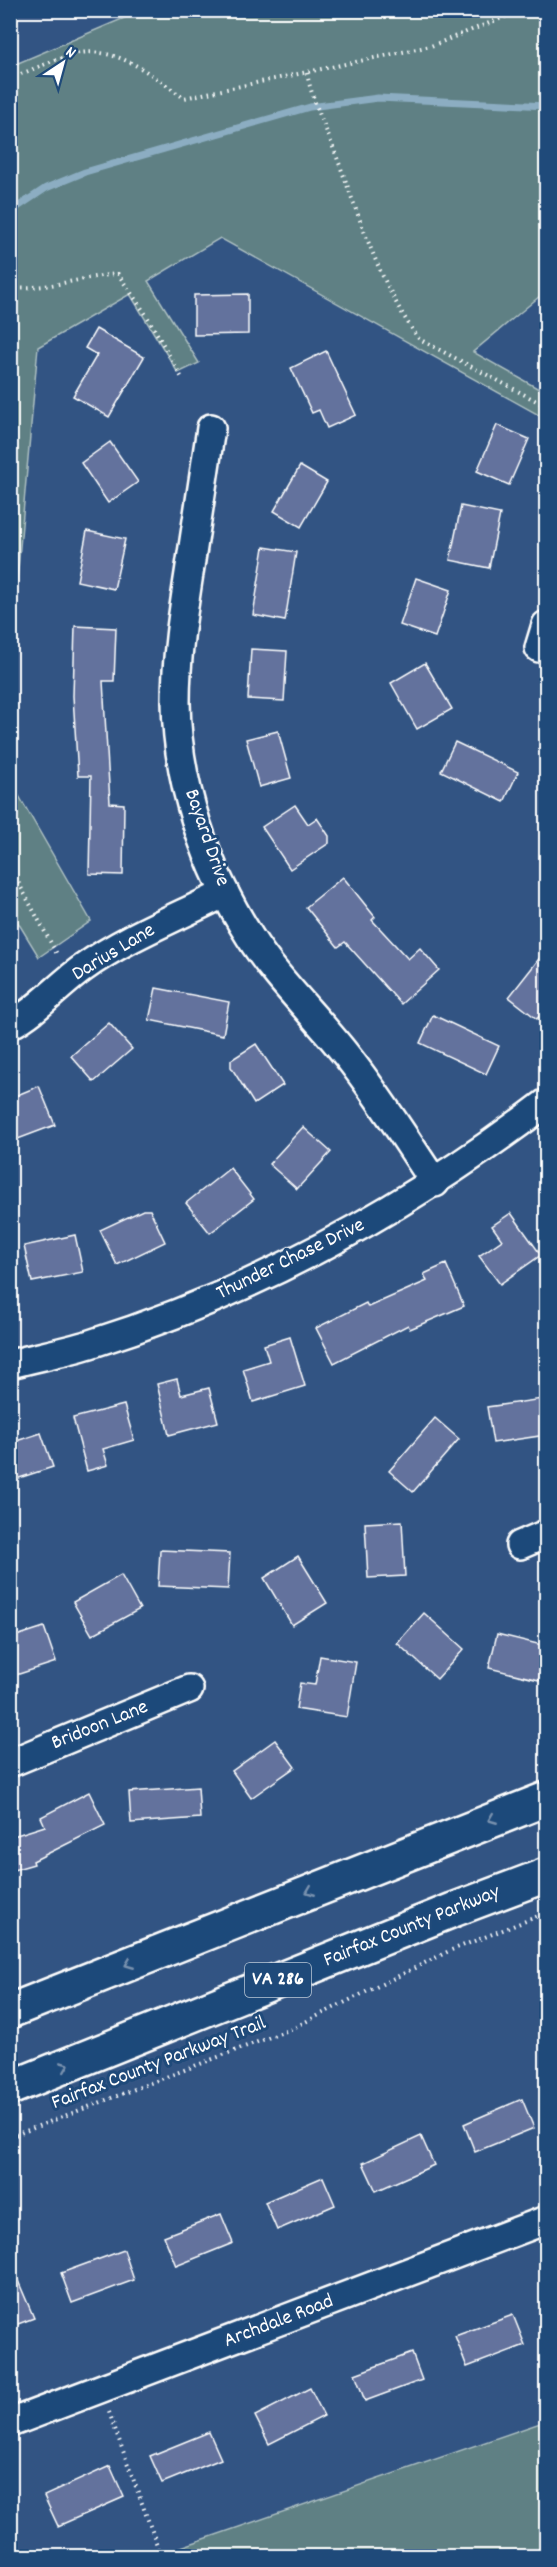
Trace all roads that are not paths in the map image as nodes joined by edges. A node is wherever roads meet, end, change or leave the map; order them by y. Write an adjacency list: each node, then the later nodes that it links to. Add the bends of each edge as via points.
1 (211, 428): 2 (street, Bayard Drive, via 178,645 176,703 188,792 203,843)
2 (225, 893): 3 (street, Darius Lane, via 107,952); 5 (street, Bayard Drive, via 250,938 347,1055)
3 (10, 1025)
4 (546, 1103): 5 (street, Thunder Chase Drive)
5 (435, 1183): 6 (street, Thunder Chase Drive, via 280,1269 90,1344)
6 (10, 1364)
7 (546, 1534): 8 (street)
8 (520, 1545)
9 (189, 1689): 10 (street, Bridoon Lane)
10 (10, 1763)
11 (546, 1799): 13 (highway, one-way to 13)
12 (546, 1875): 14 (highway, Fairfax County Parkway / VA 286, one-way to 12)
13 (10, 2011)
14 (10, 2088)
15 (546, 2220): 16 (street, Archdale Road)
16 (10, 2423)

